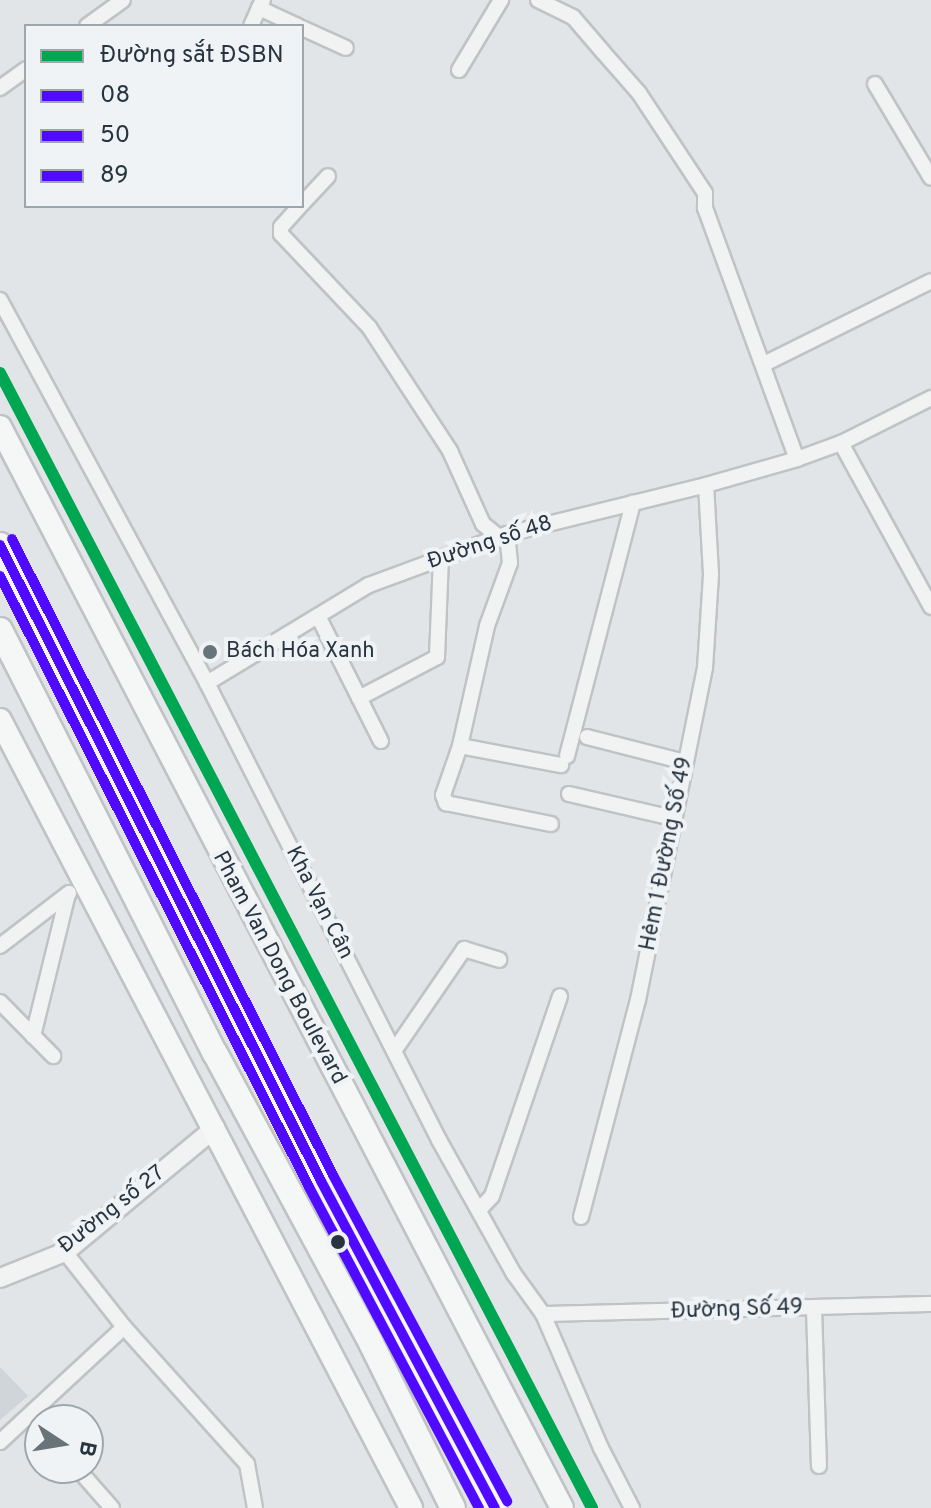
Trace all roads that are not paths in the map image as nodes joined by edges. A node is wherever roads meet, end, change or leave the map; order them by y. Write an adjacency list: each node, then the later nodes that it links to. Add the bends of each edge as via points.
1 (123, 0): 5 (street)
2 (501, 0): 11 (street)
3 (540, 0): 20 (street, via 573,17 639,93 705,193 705,208)
4 (261, 4): 6 (street); 7 (street)
5 (90, 24)
6 (252, 24)
7 (295, 24)
8 (304, 29): 9 (street)
9 (346, 48)
10 (24, 70): 13 (street)
11 (459, 70)
12 (875, 84): 15 (street)
13 (0, 88)
14 (328, 176): 16 (street)
15 (931, 178)
16 (304, 202)
17 (298, 208): 27 (street, via 281,234 369,327 450,451 483,524)
18 (931, 281): 20 (street)
19 (0, 300): 33 (street, Kha Vạn Cân)
20 (764, 364): 24 (street)
21 (931, 398): 23 (street, Đường số 48)
22 (0, 427): 70 (main road, Pham Van Dong Boulevard)
23 (841, 443): 24 (street, Đường số 48); 30 (street)
24 (797, 459): 25 (street, Đường số 48)
25 (706, 485): 26 (street, Đường số 48); 39 (street, Hẻm 1 Đường Số 49, via 711,574 705,668)
26 (633, 502): 27 (street, Đường số 48); 38 (street, via 564,761)
27 (503, 535): 29 (street, Đường số 48); 38 (street, via 510,563 487,626)
28 (0, 545): 69 (highway, via 321,1181)
29 (441, 558): 31 (street, Đường số 48, via 369,585); 34 (street, via 437,657)
30 (931, 607)
31 (318, 616): 33 (street, Đường số 48); 34 (street)
32 (0, 630): 68 (highway)
33 (207, 683): 49 (street, Kha Vạn Cân)
34 (359, 698): 37 (street)
35 (0, 720): 43 (main road)
36 (587, 737): 39 (street)
37 (381, 741)
38 (460, 746): 42 (street, via 443,795 446,803)
39 (685, 762): 41 (street, Hẻm 1 Đường Số 49)
40 (569, 794): 41 (street)
41 (673, 818): 53 (street, Hẻm 1 Đường Số 49, via 638,1000)
42 (551, 824)
43 (75, 889): 44 (street); 48 (street); 51 (main road)
44 (0, 946)
45 (499, 960): 49 (street, via 464,949)
46 (560, 996): 52 (street, via 492,1196)
47 (0, 1002): 48 (street)
48 (33, 1036): 50 (street)
49 (394, 1051): 52 (street, Kha Vạn Cân)
50 (53, 1056)
51 (215, 1128): 54 (street, Đường số 27); 67 (main road)
52 (479, 1210): 58 (street, Kha Vạn Cân)
53 (581, 1217)
54 (65, 1252): 55 (street, Đường số 27); 59 (street)
55 (0, 1278)
56 (931, 1304): 57 (street, Đường Số 49)
57 (814, 1308): 58 (street, Đường Số 49); 63 (street)
58 (543, 1314): 71 (street, Kha Vạn Cân)
59 (124, 1327): 60 (street); 66 (street, via 247,1464)
60 (51, 1404)
61 (24, 1427): 62 (street)
62 (0, 1442)
63 (819, 1466)
64 (91, 1484): 65 (street)
65 (112, 1508)
66 (255, 1508)
67 (411, 1508)
68 (453, 1508)
69 (495, 1508)
70 (562, 1508)
71 (632, 1508)

